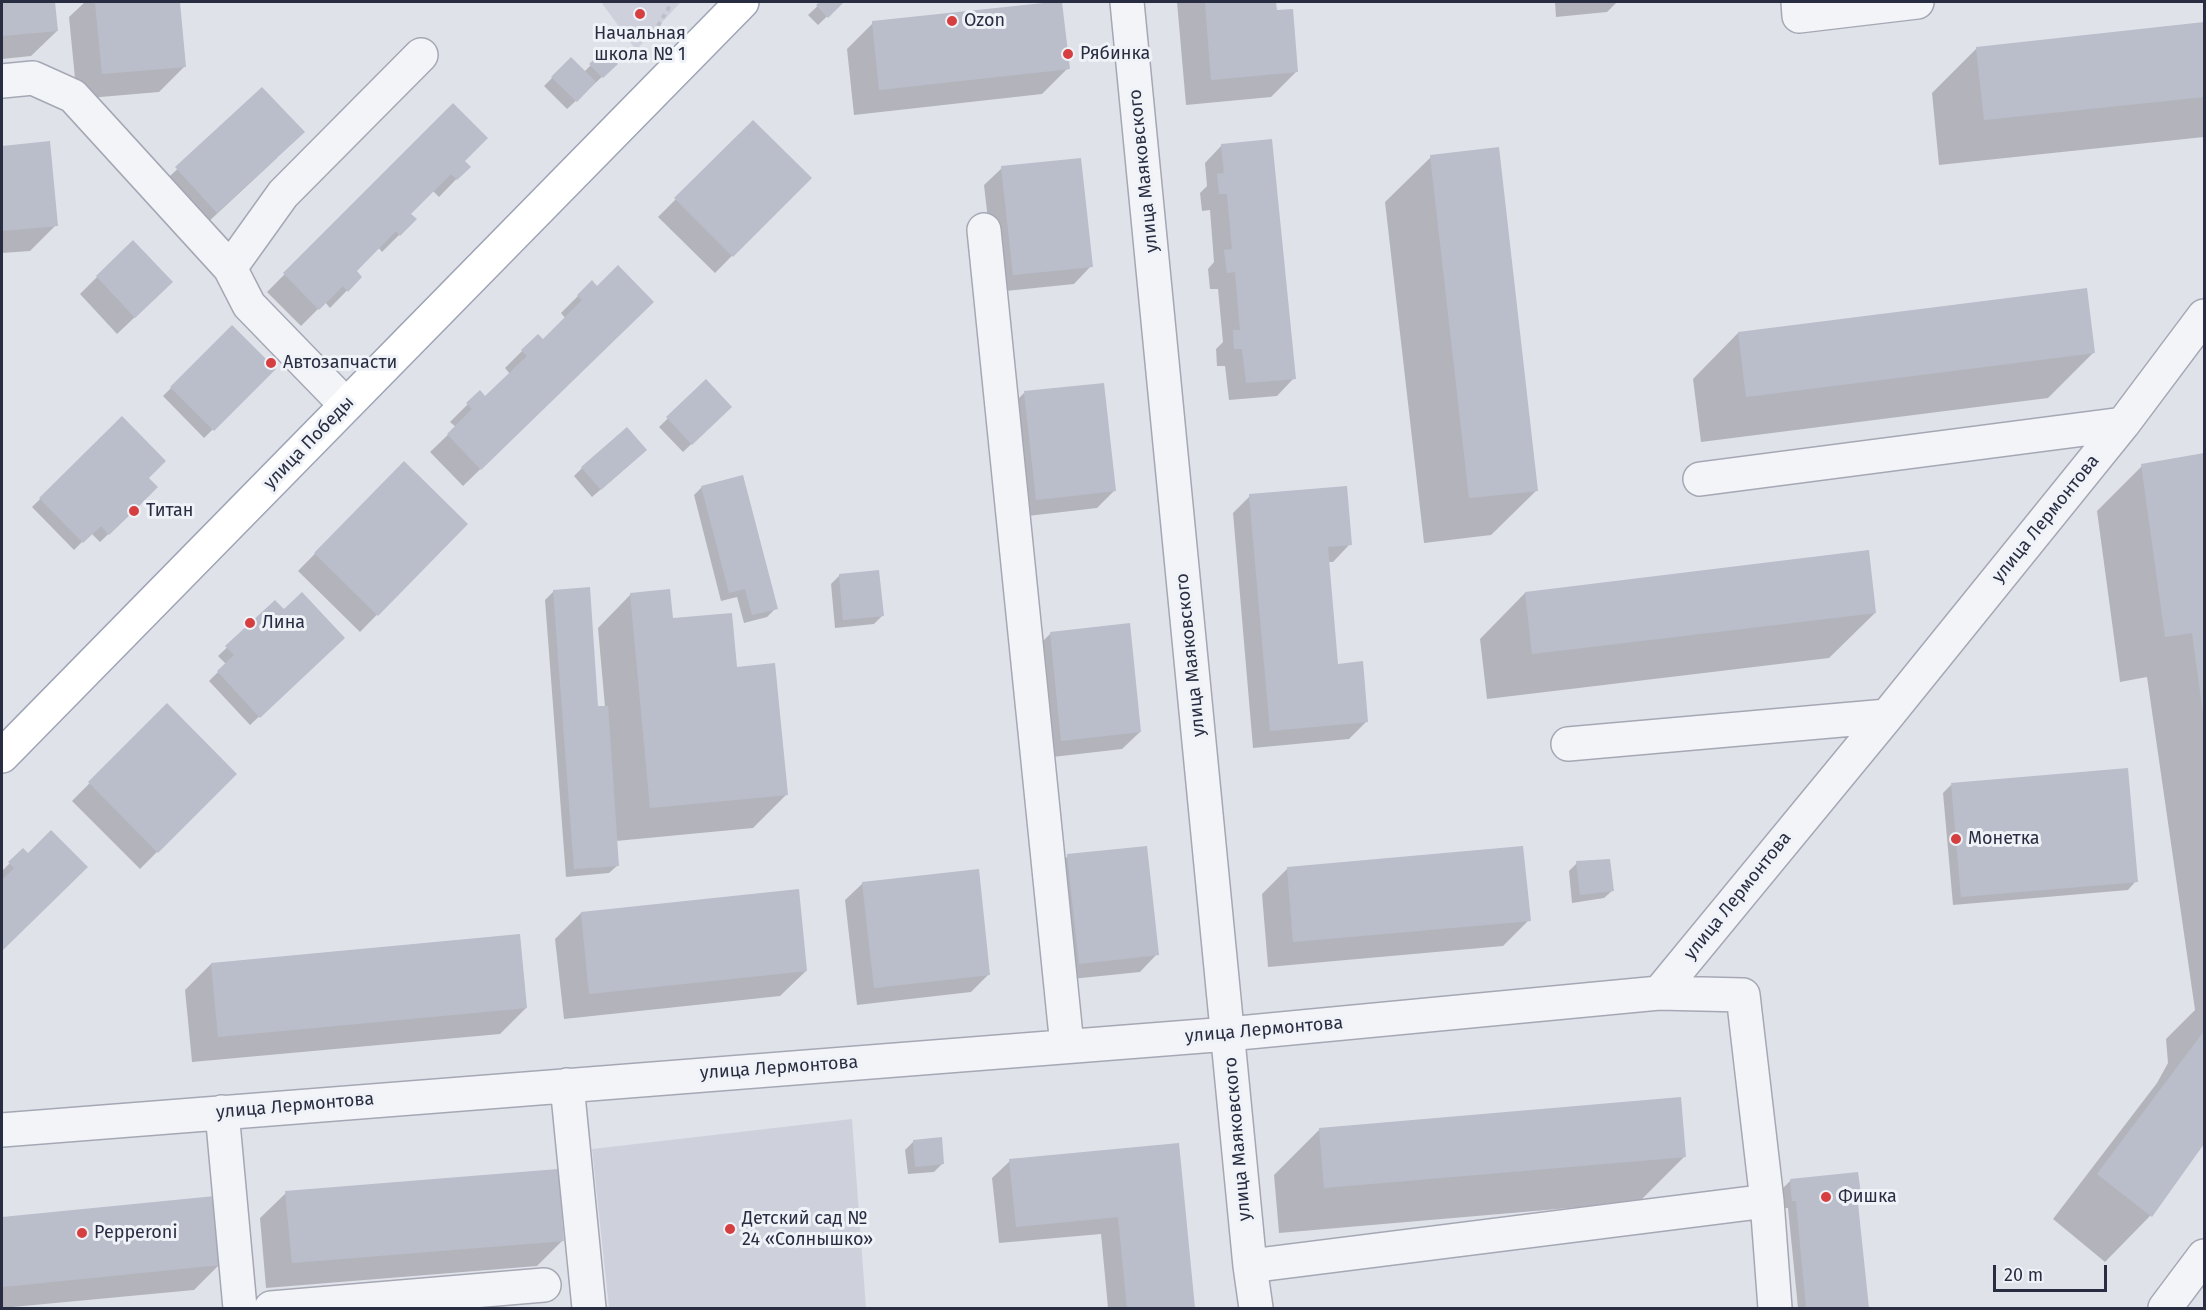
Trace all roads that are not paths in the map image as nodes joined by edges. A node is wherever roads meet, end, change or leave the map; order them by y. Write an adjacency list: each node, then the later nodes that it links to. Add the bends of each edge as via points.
1 (742, 2): 10 (main road, улица Победы)
2 (1127, 2): 17 (street, улица Маяковского)
3 (1798, 2): 4 (street, via 1799,16)
4 (1917, 2)
5 (421, 55): 8 (street, via 283,194)
6 (2, 81): 8 (street, via 33,78 73,96)
7 (984, 230): 18 (street)
8 (230, 267): 10 (street, via 249,305)
9 (2205, 316): 11 (street, улица Лермонтова)
10 (346, 405): 15 (main road, улица Победы)
11 (2123, 423): 12 (street); 13 (street, улица Лермонтова)
12 (1700, 479)
13 (1887, 716): 14 (street); 16 (street, улица Лермонтова)
14 (1568, 744)
15 (2, 756)
16 (1659, 993): 17 (street, улица Лермонтова); 22 (street, via 1743,995)
17 (1228, 1034): 18 (street, улица Лермонтова); 24 (street, улица Маяковского)
18 (1067, 1046): 19 (street, улица Лермонтова)
19 (567, 1085): 20 (street, улица Лермонтова); 28 (street)
20 (222, 1112): 21 (street, улица Лермонтова); 26 (street)
21 (2, 1131)
22 (1767, 1201): 24 (street); 30 (street)
23 (2205, 1256): 31 (street)
24 (1250, 1266): 29 (street, улица Маяковского)
25 (544, 1285): 27 (street)
26 (240, 1308)
27 (271, 1308)
28 (589, 1308)
29 (1256, 1308)
30 (1775, 1308)
31 (2165, 1308)

